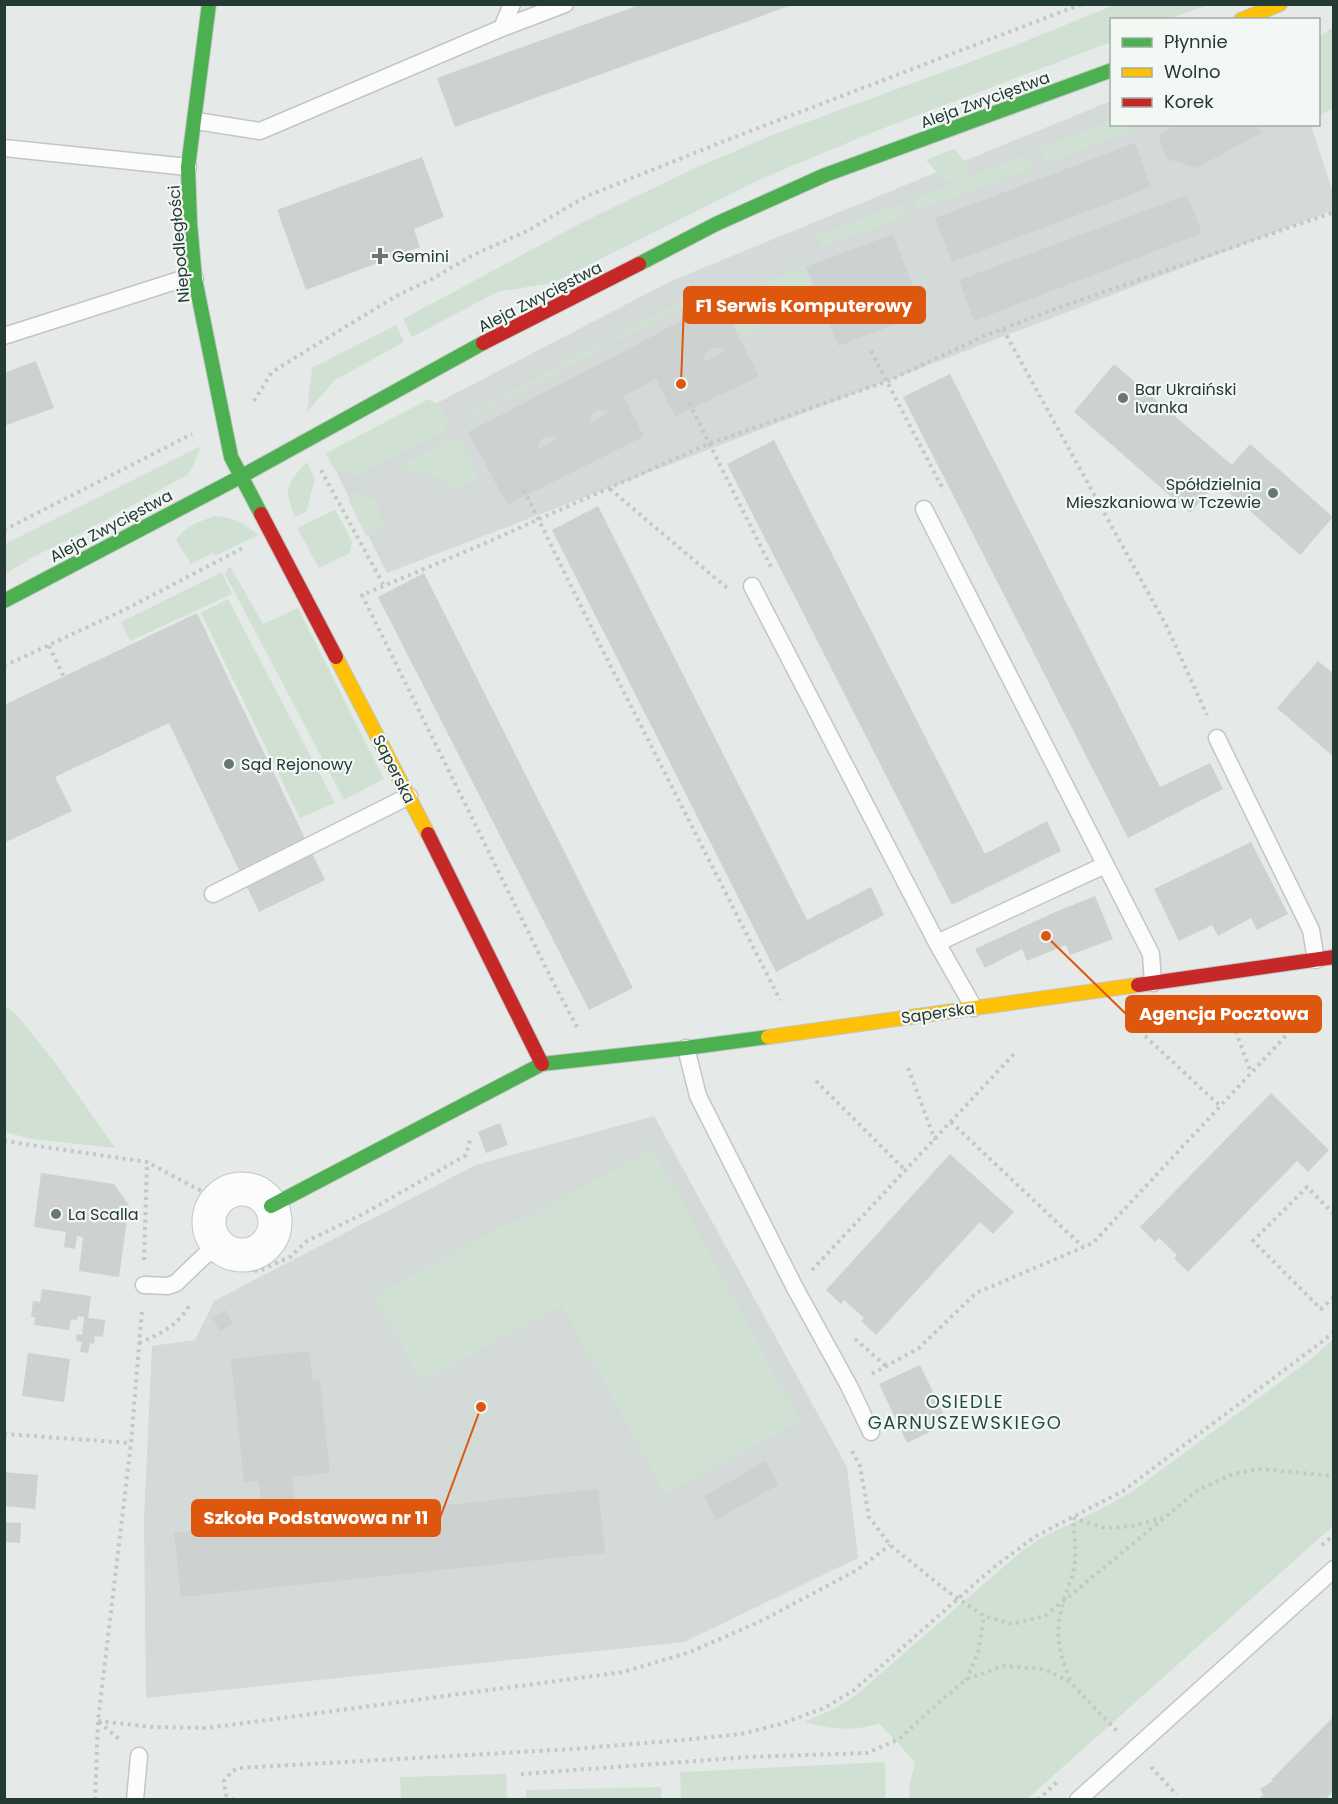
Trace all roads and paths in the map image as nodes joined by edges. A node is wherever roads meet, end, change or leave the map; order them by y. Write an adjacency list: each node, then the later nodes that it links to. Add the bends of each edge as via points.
1 (210, 4): 9 (street, Niepodległości)
2 (512, 4): 7 (lane)
3 (565, 4): 7 (lane)
4 (1082, 4): 19 (path, via 587,196 527,231 398,295 305,351 272,372)
5 (1280, 4): 6 (street)
6 (1246, 18)
7 (501, 28): 9 (lane, via 260,131)
8 (1110, 71): 23 (street, Aleja Zwycięstwa, via 825,175 716,224 472,349)
9 (196, 121): 11 (street, Niepodległości)
10 (4, 148): 11 (lane)
11 (188, 167): 13 (street, Niepodległości)
12 (1334, 212): 14 (path)
13 (195, 279): 15 (lane, via 179,280); 23 (street, Niepodległości, via 231,457)
14 (1003, 329): 17 (path); 38 (path, via 1166,625)
15 (4, 336)
16 (871, 351): 17 (path)
17 (888, 381): 21 (path); 26 (path)
18 (689, 403): 21 (path)
19 (250, 407)
20 (192, 434): 30 (path)
21 (708, 444): 24 (path); 27 (path)
22 (318, 464): 32 (path)
23 (242, 476): 34 (street, Aleja Zwycięstwa); 39 (street, Saperska)
24 (610, 489): 29 (path); 33 (path, via 735,594)
25 (524, 490): 29 (path)
26 (947, 497)
27 (739, 505)
28 (924, 509): 40 (lane)
29 (538, 519): 32 (path); 48 (path)
30 (4, 530)
31 (252, 544): 35 (path)
32 (383, 585): 45 (path, via 362,595)
33 (752, 586): 42 (lane)
34 (4, 601)
35 (49, 645): 36 (path); 37 (path)
36 (4, 666)
37 (64, 677)
38 (1217, 738): 44 (lane, via 1311,930)
39 (409, 796): 41 (lane); 54 (street, Saperska)
40 (1105, 865): 42 (lane); 46 (lane, via 1151,954)
41 (213, 894)
42 (937, 943): 47 (lane)
43 (1334, 957): 44 (street, Saperska)
44 (1316, 960): 46 (street, Saperska)
45 (552, 980)
46 (1153, 983): 47 (street, Saperska)
47 (974, 1008): 52 (street, Saperska)
48 (784, 1009)
49 (1305, 1015): 56 (path)
50 (1233, 1024): 56 (path)
51 (1145, 1036): 58 (path)
52 (686, 1048): 54 (street, Saperska); 71 (lane, via 698,1095)
53 (1014, 1054): 59 (path)
54 (542, 1064): 66 (street, Saperska)
55 (908, 1068): 61 (path)
56 (1251, 1073): 58 (path)
57 (816, 1081): 64 (path)
58 (1220, 1106): 68 (path, via 1093,1243)
59 (951, 1122): 61 (path); 68 (path)
60 (471, 1135): 69 (path, via 466,1155 367,1212 307,1241 290,1257 259,1271)
61 (934, 1140): 64 (path)
62 (4, 1141): 63 (path)
63 (147, 1162): 65 (path); 70 (path)
64 (906, 1171): 71 (path)
65 (218, 1200): 66 (street, via 240,1189 253,1191); 69 (street, via 209,1224)
66 (271, 1206): 69 (street, via 274,1233 267,1245 256,1252)
67 (1334, 1214): 73 (path, via 1307,1187 1253,1241 1321,1309)
68 (1083, 1247): 76 (path, via 976,1293 920,1348)
69 (224, 1257): 70 (lane, via 204,1256 168,1286)
70 (144, 1285): 75 (path)
71 (795, 1288): 76 (lane)
72 (194, 1297): 75 (path, via 164,1333)
73 (1334, 1297)
74 (1334, 1332): 83 (path, via 1123,1491)
75 (139, 1343): 79 (path)
76 (849, 1386): 77 (lane)
77 (871, 1432)
78 (4, 1434): 79 (path)
79 (131, 1443): 91 (path)
80 (850, 1448): 84 (path, via 860,1466 869,1517)
81 (1334, 1476): 82 (path, via 1260,1469 1233,1474 1198,1491)
82 (1166, 1516): 83 (path, via 1133,1526 1105,1528); 87 (path)
83 (1073, 1518): 86 (path, via 1036,1536); 87 (path, via 1074,1568)
84 (890, 1545): 86 (path); 91 (path, via 857,1570 763,1620 690,1652 623,1672 207,1728)
85 (1334, 1569): 92 (lane)
86 (958, 1598): 88 (path); 96 (path, via 853,1691 824,1708 781,1724 741,1734 573,1749 239,1768 224,1781 226,1795)
87 (1063, 1602): 88 (path, via 1045,1616 1012,1624); 90 (path, via 1058,1626 1059,1653)
88 (984, 1616): 89 (path, via 978,1653)
89 (965, 1680): 90 (path, via 1003,1666 1044,1669); 94 (path, via 899,1739 867,1753 749,1757)
90 (1070, 1682): 92 (path)
91 (98, 1721): 97 (path)
92 (1134, 1749): 95 (path); 99 (lane)
93 (139, 1756): 98 (lane)
94 (521, 1774)
95 (1177, 1795)
96 (233, 1799)
97 (96, 1800)
98 (135, 1800)
99 (1078, 1800)

